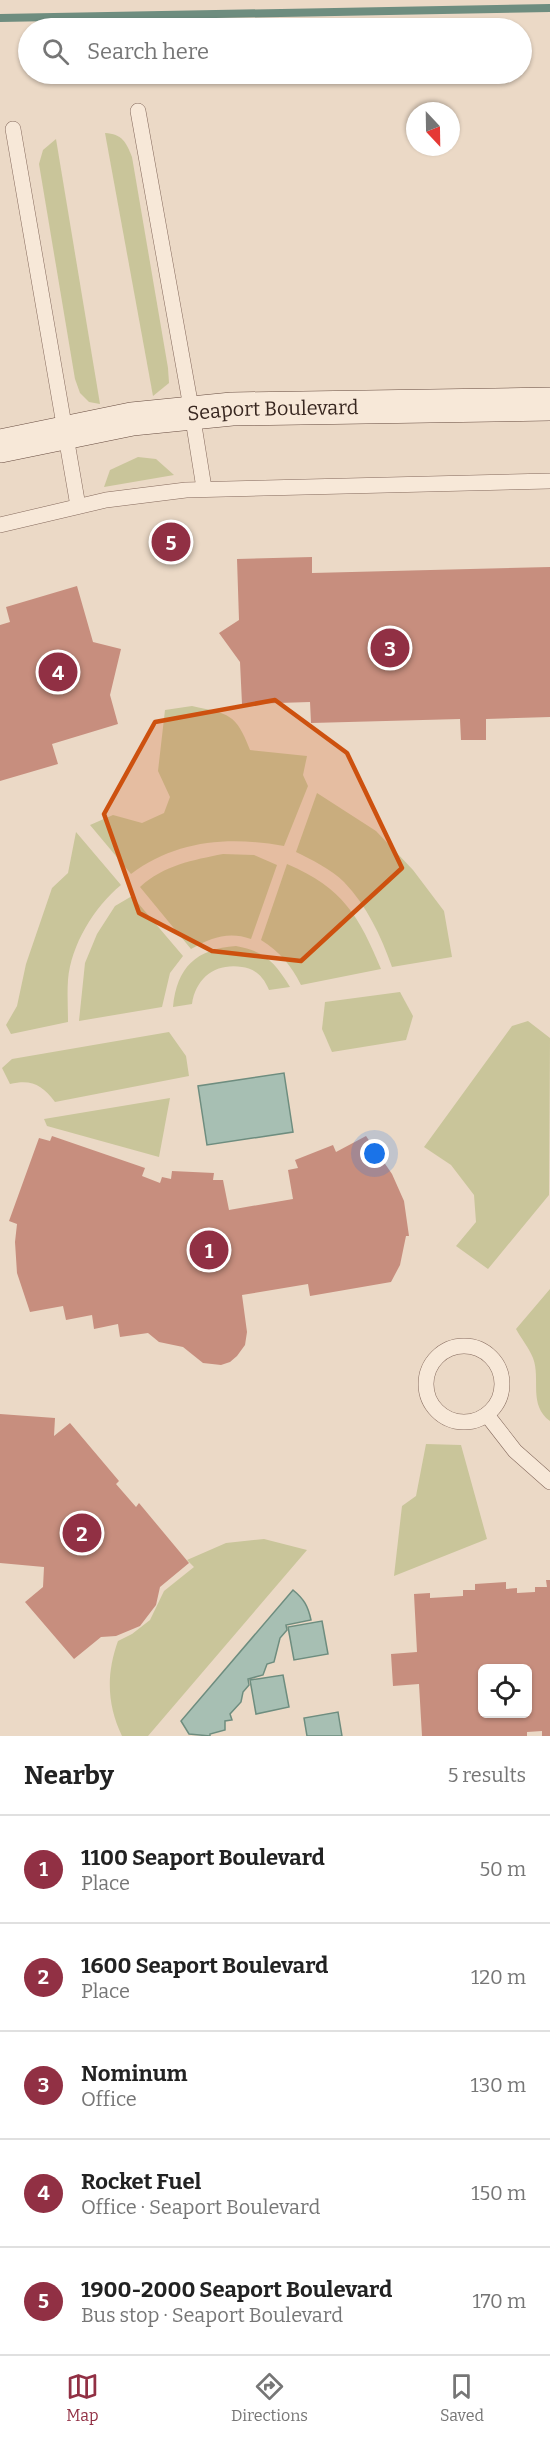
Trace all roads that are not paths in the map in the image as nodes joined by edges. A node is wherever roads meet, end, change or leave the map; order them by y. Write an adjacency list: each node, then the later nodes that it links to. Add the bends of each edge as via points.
1 (138, 111): 4 (lane)
2 (13, 129): 5 (lane)
3 (550, 404): 4 (main road, Seaport Boulevard)
4 (192, 412): 5 (main road, Seaport Boulevard, via 97,425); 8 (lane)
5 (65, 434): 6 (main road, Seaport Boulevard); 9 (lane)
6 (0, 446)
7 (550, 481): 8 (lane)
8 (204, 488): 9 (lane)
9 (78, 506): 10 (lane)
10 (0, 525)
11 (487, 1415): 11 (lane, via 501,1394 499,1368 482,1350 470,1346 445,1350 428,1369 425,1381 431,1405 445,1418 463,1423); 12 (lane, via 515,1451)
12 (550, 1482)

